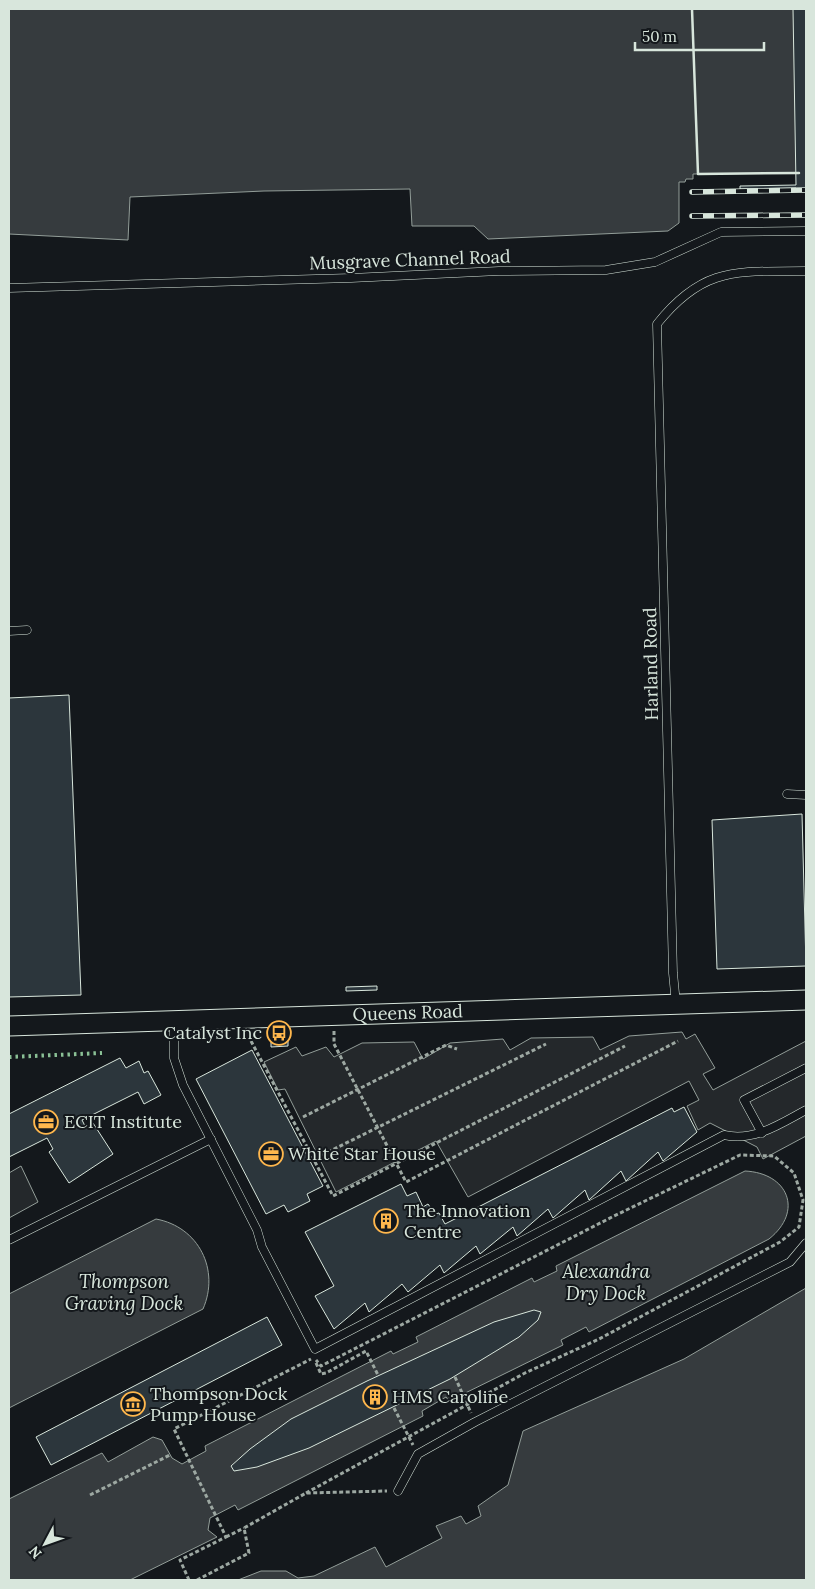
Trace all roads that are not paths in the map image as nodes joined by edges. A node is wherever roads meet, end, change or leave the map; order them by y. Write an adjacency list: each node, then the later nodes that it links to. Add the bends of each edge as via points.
1 (806, 231): 3 (lane, Musgrave Channel Road, via 721,232 655,262 606,270)
2 (806, 271): 9 (lane, Harland Road, via 719,275 696,287 672,306 658,324)
3 (9, 288)
4 (28, 630): 5 (lane)
5 (9, 631)
6 (787, 794): 7 (lane)
7 (806, 795)
8 (806, 1000): 9 (street, Queens Road)
9 (676, 1004): 10 (street, Queens Road)
10 (174, 1021): 11 (street, Queens Road); 15 (lane, via 174,1058 183,1085)
11 (9, 1026)
12 (806, 1068): 14 (lane, via 744,1100)
13 (806, 1110): 14 (lane)
14 (762, 1133): 15 (lane, via 738,1138 724,1135 315,1349 262,1247 257,1230)
15 (212, 1139): 16 (lane)
16 (9, 1240)
17 (806, 1243): 18 (lane, via 790,1262 418,1454)
18 (398, 1491)

